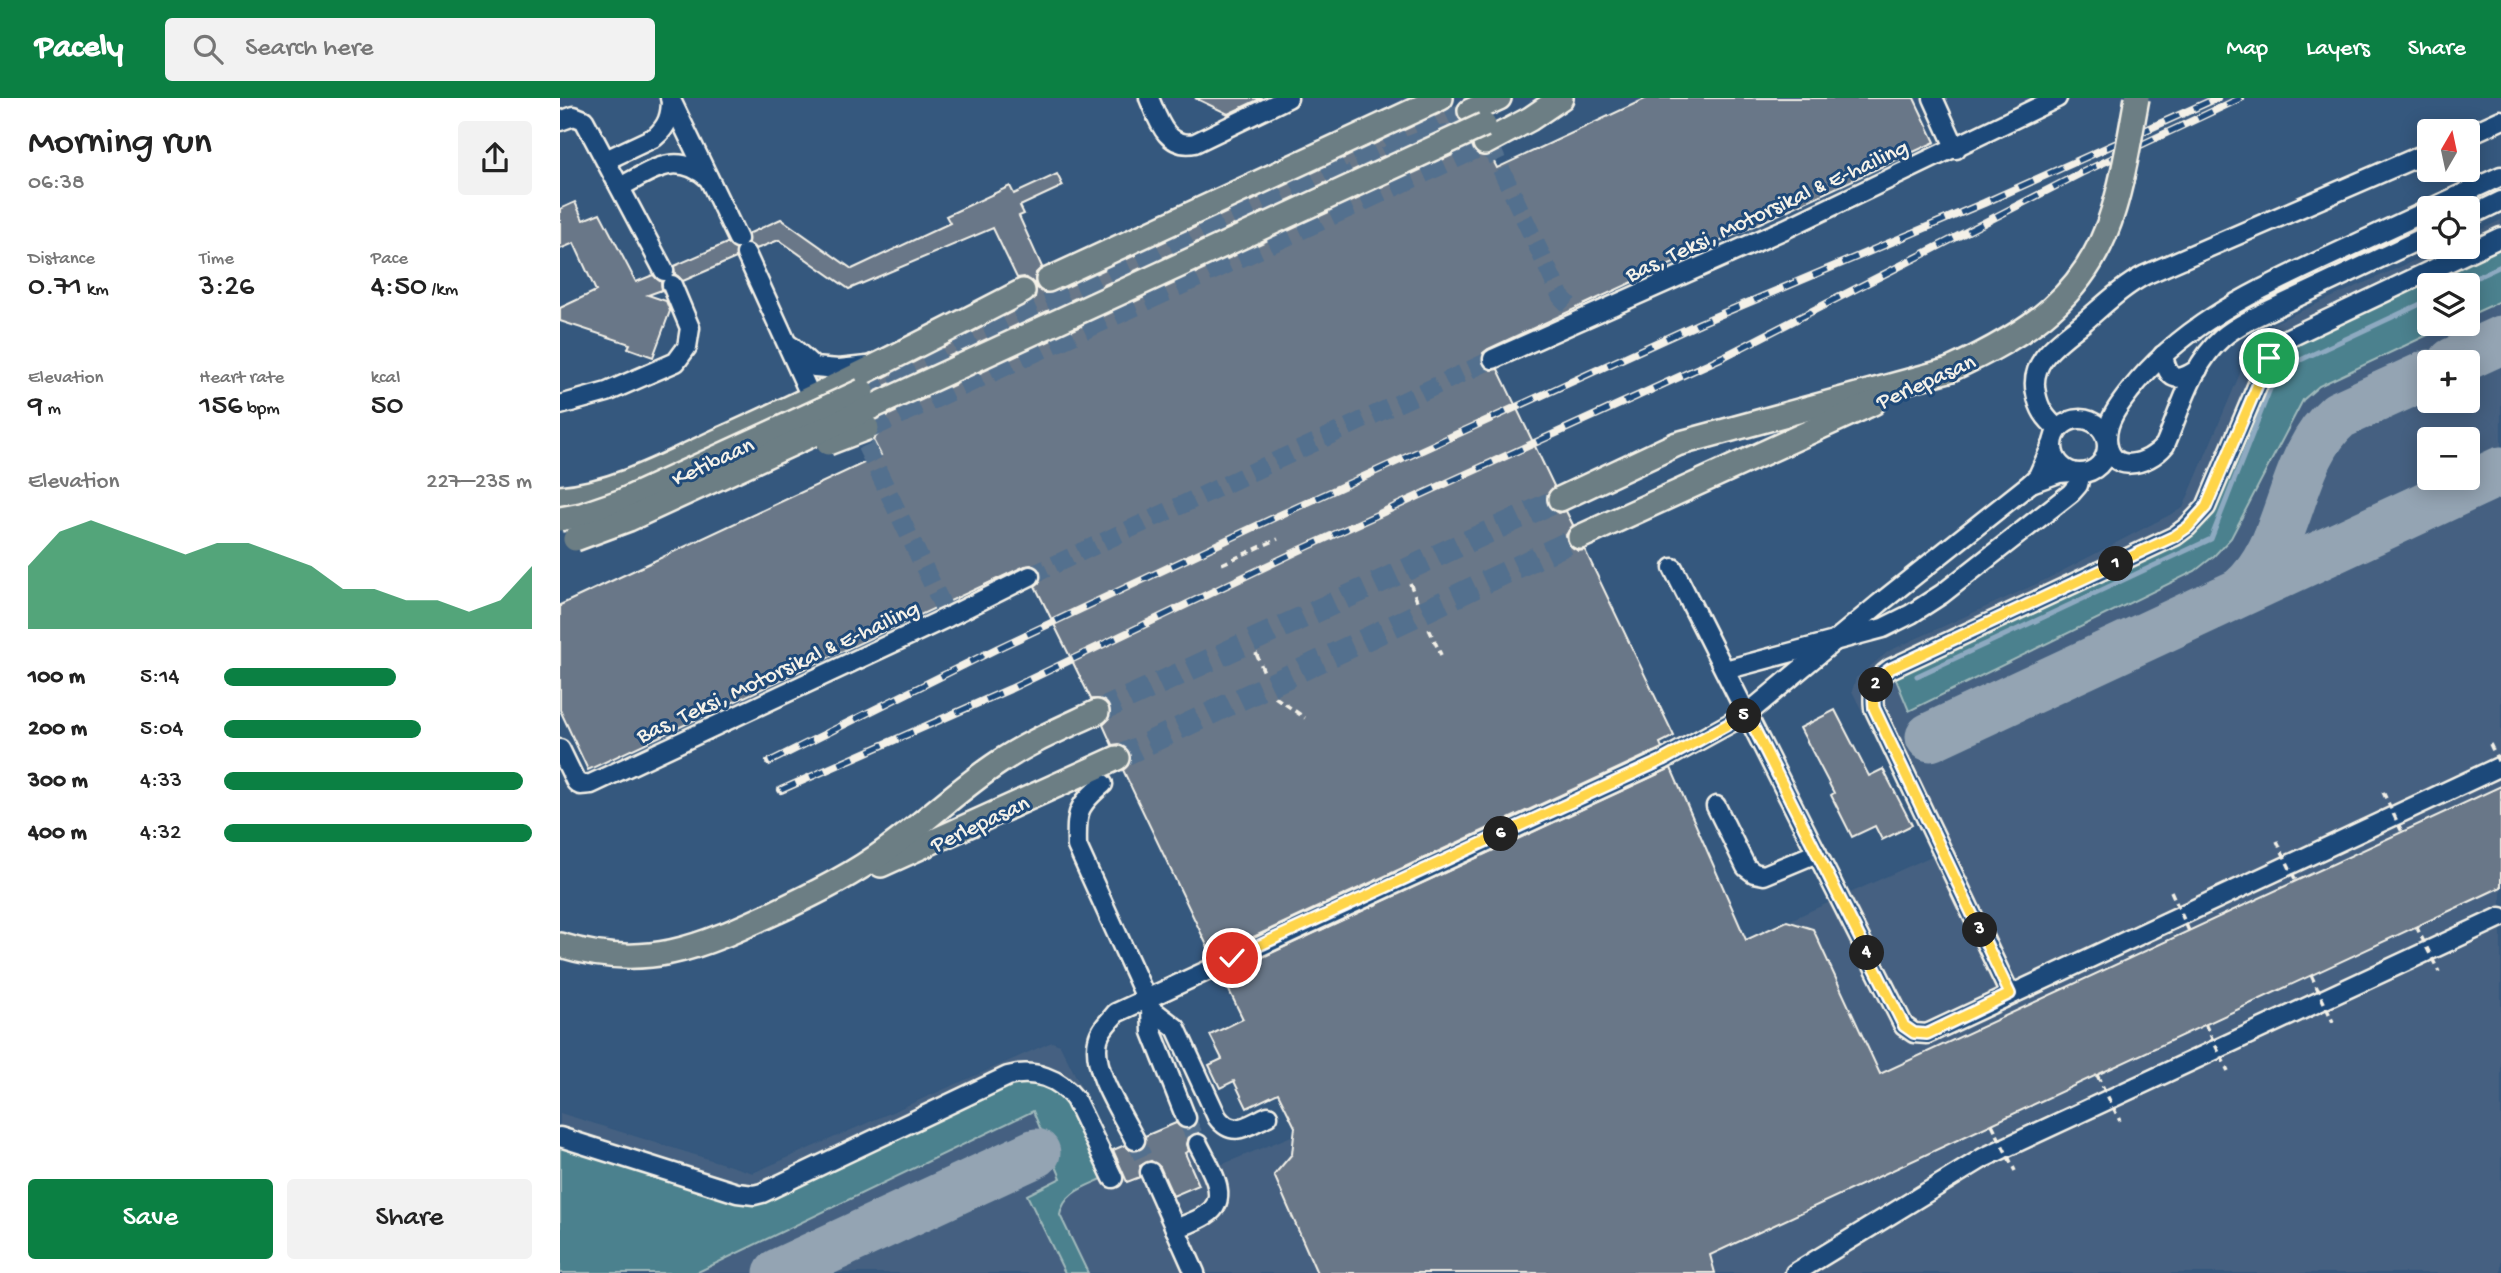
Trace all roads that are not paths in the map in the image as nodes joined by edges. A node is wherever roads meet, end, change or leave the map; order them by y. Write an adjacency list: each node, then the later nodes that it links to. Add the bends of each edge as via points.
1 (671, 98): 18 (street, via 670,117 661,132); 20 (street)
2 (1149, 98): 3 (street, via 1168,136 1186,145)
3 (1288, 98)
4 (1441, 98): 28 (main road)
5 (1499, 98): 11 (main road)
6 (1543, 98): 50 (main road, bridge, via 629,519)
7 (1561, 98): 15 (main road)
8 (1933, 98): 16 (street)
9 (2137, 98): 35 (main road, Perlepasan, bridge, via 2114,210 2084,274 2068,295 2028,329)
10 (2048, 100): 16 (street, Bas, Teksi, Motorsikal & E-hailing)
11 (1470, 111)
12 (2501, 120): 14 (street)
13 (560, 121): 18 (street, via 574,116 584,120)
14 (2480, 130)
15 (1485, 143)
16 (1956, 149): 32 (street, Bas, Teksi, Motorsikal & E-hailing, via 1583,313)
17 (2417, 157): 41 (street, via 2145,275 2123,289 2038,365 2035,387)
18 (606, 160): 21 (street)
19 (2501, 176): 22 (street)
20 (708, 178): 21 (street, via 693,167 667,164); 30 (street)
21 (620, 187): 39 (street, via 690,328 687,347 676,362 607,392)
22 (2459, 196)
23 (2501, 201): 24 (street)
24 (2480, 211)
25 (2417, 216): 31 (street, via 2256,291 2206,320)
26 (2501, 237): 66 (street, via 2282,341 2269,358 2206,507 2181,532 1890,669 1878,680 1874,708)
27 (2417, 241): 34 (street, via 2255,317 2221,339)
28 (1048, 280)
29 (1023, 291): 33 (main road)
30 (785, 341): 33 (street, via 814,367 852,369); 38 (street)
31 (2163, 355): 34 (street, via 2166,370 2176,378); 42 (street, via 2114,412)
32 (1493, 359)
33 (884, 363): 36 (main road)
34 (2198, 369): 42 (street, via 2165,445 2155,456 2136,464 2121,463 2112,456)
35 (1949, 370): 47 (main road, via 1677,444); 49 (main road, Perlepasan)
36 (838, 386): 37 (street); 38 (main road)
37 (863, 390): 43 (main road, Ketibaan, bridge)
38 (812, 398): 46 (main road, via 615,488)
39 (560, 405)
40 (867, 428): 43 (main road, bridge, via 792,452)
41 (2055, 437): 42 (street, via 2064,422 2082,418 2098,425); 44 (street, via 2057,462); 45 (street)
42 (2107, 441): 44 (street, via 2098,466)
43 (698, 466): 48 (main road, Ketibaan, bridge, via 620,502)
44 (2077, 473): 45 (street, via 2059,473); 53 (street, via 2078,485 2071,493 1942,594 1883,628)
45 (2031, 483): 53 (street)
46 (560, 498)
47 (1560, 499)
48 (560, 519)
49 (1580, 537)
50 (560, 541)
51 (1673, 568): 54 (street)
52 (1030, 576): 57 (street, Bas, Teksi, Motorsikal & E-hailing, via 591,784 580,785 572,778)
53 (1840, 638): 54 (street); 56 (street)
54 (1725, 670): 56 (street)
55 (1097, 712): 63 (main road, via 1003,759)
56 (1747, 714): 62 (street); 67 (street, via 1663,760)
57 (560, 749)
58 (1117, 758): 63 (main road, Perlepasan)
59 (2501, 767): 66 (street)
60 (1103, 784): 67 (street, via 1083,801 1076,822 1077,846)
61 (1716, 806): 62 (street, via 1746,867 1754,873 1764,875)
62 (1817, 853): 66 (street, via 1904,1026 1927,1034)
63 (840, 882): 65 (main road, via 716,939 667,954 614,957)
64 (2501, 917): 77 (street, via 1983,1158)
65 (560, 945)
66 (2010, 994)
67 (1148, 1003): 68 (street, via 1176,1028 1224,1127 1237,1130); 69 (street, via 1152,1032); 71 (street, via 1116,1013 1098,1038 1096,1056)
68 (1268, 1115)
69 (1186, 1118)
70 (560, 1137): 74 (street, via 754,1195 1008,1076 1032,1073 1069,1090)
71 (1135, 1140)
72 (1198, 1144): 75 (street, via 1219,1195 1207,1215)
73 (1150, 1172): 75 (street)
74 (1113, 1178)
75 (1175, 1229): 76 (street)
76 (1195, 1273)
77 (1795, 1273)

